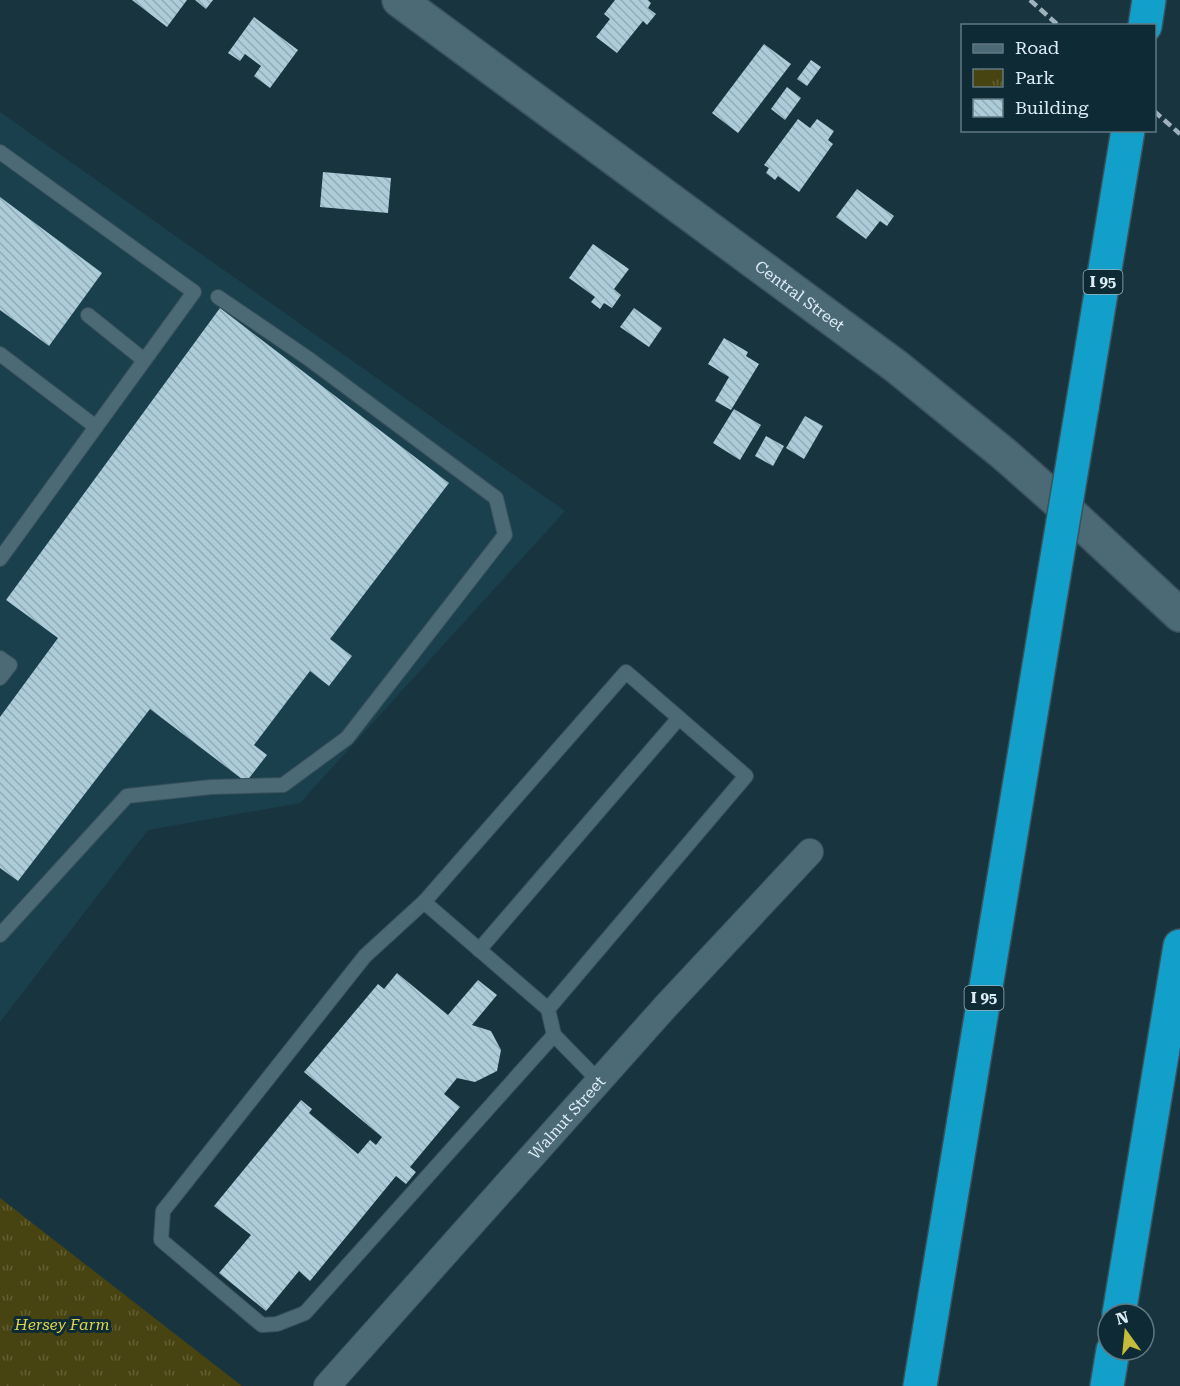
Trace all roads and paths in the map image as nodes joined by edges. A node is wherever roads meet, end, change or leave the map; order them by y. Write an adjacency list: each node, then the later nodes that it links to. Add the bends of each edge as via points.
1 (399, 0): 10 (main road, Central Street, via 897,367 1021,469)
2 (1126, 143): 25 (highway, I 95, bridge)
3 (0, 152): 7 (lane, via 194,292)
4 (218, 297): 16 (lane, via 309,359 496,498 506,535 347,738 283,785 211,787 127,796)
5 (88, 315): 7 (lane)
6 (0, 354): 8 (lane)
7 (144, 360): 8 (lane)
8 (96, 427): 9 (lane)
9 (0, 559)
10 (1180, 615)
11 (0, 658): 12 (lane, via 10,665)
12 (0, 678)
13 (679, 718): 15 (lane, via 626,672); 18 (lane); 19 (lane, via 746,776)
14 (810, 852): 21 (street, Walnut Street)
15 (424, 902): 18 (lane); 20 (lane, via 365,956 163,1211 161,1240 262,1325 278,1324 305,1313)
16 (0, 935)
17 (1180, 946): 22 (highway)
18 (479, 950): 19 (lane)
19 (548, 1009): 20 (lane)
20 (554, 1035): 21 (lane)
21 (599, 1081): 24 (street, Walnut Street)
22 (1121, 1302)
23 (1111, 1362): 26 (highway)
24 (327, 1386)
25 (920, 1386)
26 (1107, 1386)

